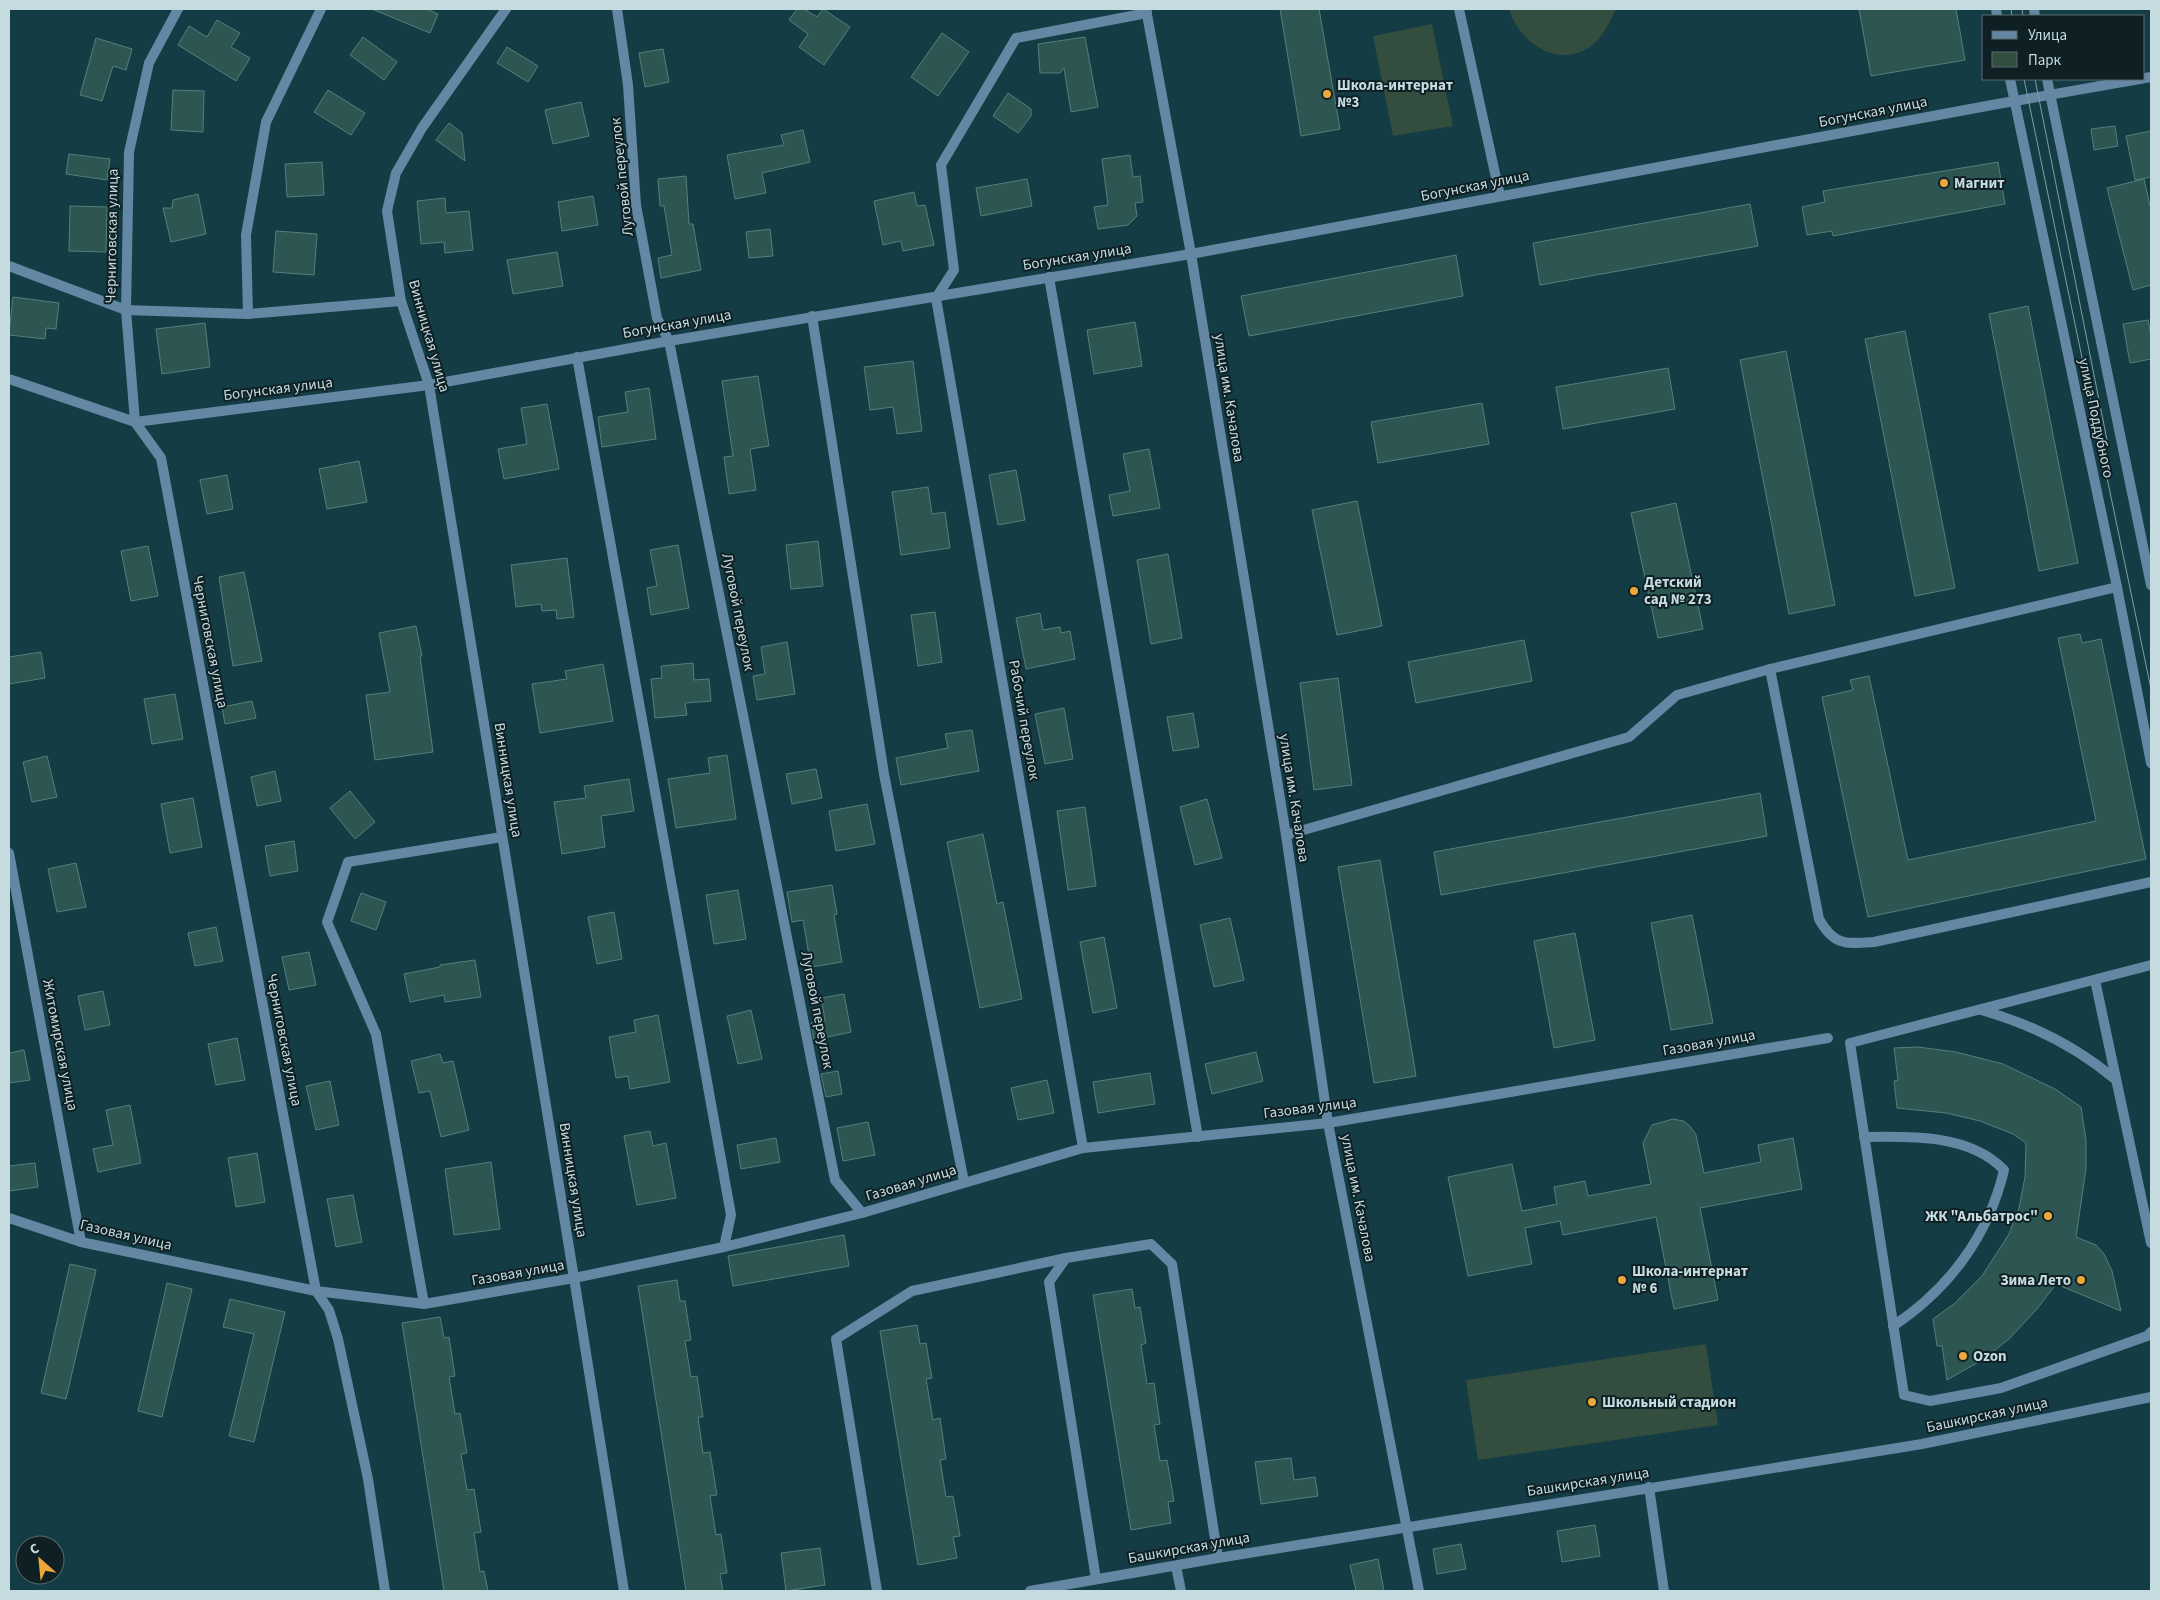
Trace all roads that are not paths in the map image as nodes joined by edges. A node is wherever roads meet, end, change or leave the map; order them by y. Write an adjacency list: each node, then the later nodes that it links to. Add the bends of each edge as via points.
1 (178, 9): 18 (street, Черниговская улица, via 149,63 129,152)
2 (321, 9): 19 (street, via 266,122 246,234)
3 (506, 9): 17 (street, Винницкая улица, via 422,128 396,173 387,211)
4 (617, 9): 21 (street, Луговой переулок, via 628,86 636,205 657,318)
5 (1459, 9): 12 (street)
6 (1146, 11): 13 (street, улица им. Качалова); 16 (street, via 1016,38 941,165 954,270)
7 (2010, 80): 11 (street, улица Поддубного)
8 (2047, 80): 10 (street, улица Поддубного)
9 (2139, 80): 10 (street, Богунская улица)
10 (2050, 95): 11 (street, Богунская улица); 26 (street, улица Поддубного)
11 (2014, 101): 12 (street, Богунская улица); 27 (street, улица Поддубного)
12 (1500, 196): 13 (street, Богунская улица)
13 (1191, 254): 15 (street, Богунская улица); 30 (street, улица им. Качалова)
14 (9, 266): 18 (street)
15 (1049, 277): 16 (street, Богунская улица); 40 (street)
16 (936, 298): 20 (street, Богунская улица); 42 (street, Рабочий переулок)
17 (401, 301): 19 (street); 24 (street, Винницкая улица)
18 (126, 310): 19 (street); 25 (street, Черниговская улица)
19 (248, 314)
20 (812, 316): 21 (street, Богунская улица); 43 (street, via 884,774)
21 (669, 341): 22 (street, Богунская улица); 44 (street, Луговой переулок, via 835,1180)
22 (577, 357): 24 (street, Богунская улица); 48 (street, via 731,1215)
23 (9, 379): 25 (street, Богунская улица)
24 (429, 385): 25 (street, Богунская улица); 31 (street, Винницкая улица)
25 (135, 422): 51 (street, Черниговская улица, via 161,458)
26 (2151, 582)
27 (2117, 587): 28 (street); 29 (street, улица Поддубного)
28 (1770, 669): 30 (street, via 1677,695 1628,737); 33 (street, via 1819,919 1831,938 1843,943 1874,942)
29 (2151, 763)
30 (1286, 835): 39 (street, улица им. Качалова)
31 (502, 837): 50 (street, Винницкая улица); 52 (street, via 348,862 327,922 376,1034)
32 (9, 853): 46 (street, Житомирская улица)
33 (2151, 882)
34 (2151, 965): 35 (street)
35 (2095, 980): 36 (street); 38 (street)
36 (1980, 1010): 38 (street, via 2044,1034 2081,1054); 41 (street, via 1850,1044)
37 (1828, 1038): 39 (street, Газовая улица)
38 (2116, 1080): 47 (street)
39 (1328, 1123): 40 (street, Газовая улица); 57 (street, улица им. Качалова)
40 (1198, 1137): 42 (street, Газовая улица)
41 (1864, 1137): 53 (street); 53 (street, via 1922,1138 1953,1144 1987,1157 2004,1170 1997,1198 1974,1246 1943,1284)
42 (1083, 1148): 43 (street, Газовая улица)
43 (964, 1182): 44 (street, Газовая улица)
44 (862, 1213): 48 (street, Газовая улица)
45 (9, 1218): 46 (street, Газовая улица)
46 (81, 1242): 51 (street, Газовая улица)
47 (2151, 1244)
48 (724, 1247): 50 (street, Газовая улица)
49 (1066, 1258): 58 (street, via 1151,1244 1172,1264); 60 (street, via 1049,1282); 63 (street, via 912,1291 836,1340)
50 (574, 1278): 52 (street, Газовая улица); 62 (street, Винницкая улица)
51 (316, 1291): 52 (street, Газовая улица); 61 (street, via 329,1310 340,1348 368,1479)
52 (424, 1304)
53 (1893, 1326): 54 (street, via 1904,1395 1930,1401 2001,1388)
54 (2150, 1336)
55 (2151, 1397): 56 (street, Башкирская улица, via 1922,1444)
56 (1649, 1487): 57 (street, Башкирская улица); 67 (street)
57 (1407, 1528): 58 (street, Башкирская улица); 66 (street, улица им. Качалова)
58 (1218, 1558): 59 (street, Башкирская улица)
59 (1176, 1566): 60 (street, Башкирская улица); 65 (street)
60 (1096, 1579): 64 (street, Башкирская улица)
61 (385, 1591)
62 (624, 1591)
63 (877, 1591)
64 (1030, 1591)
65 (1181, 1591)
66 (1420, 1591)
67 (1664, 1591)

